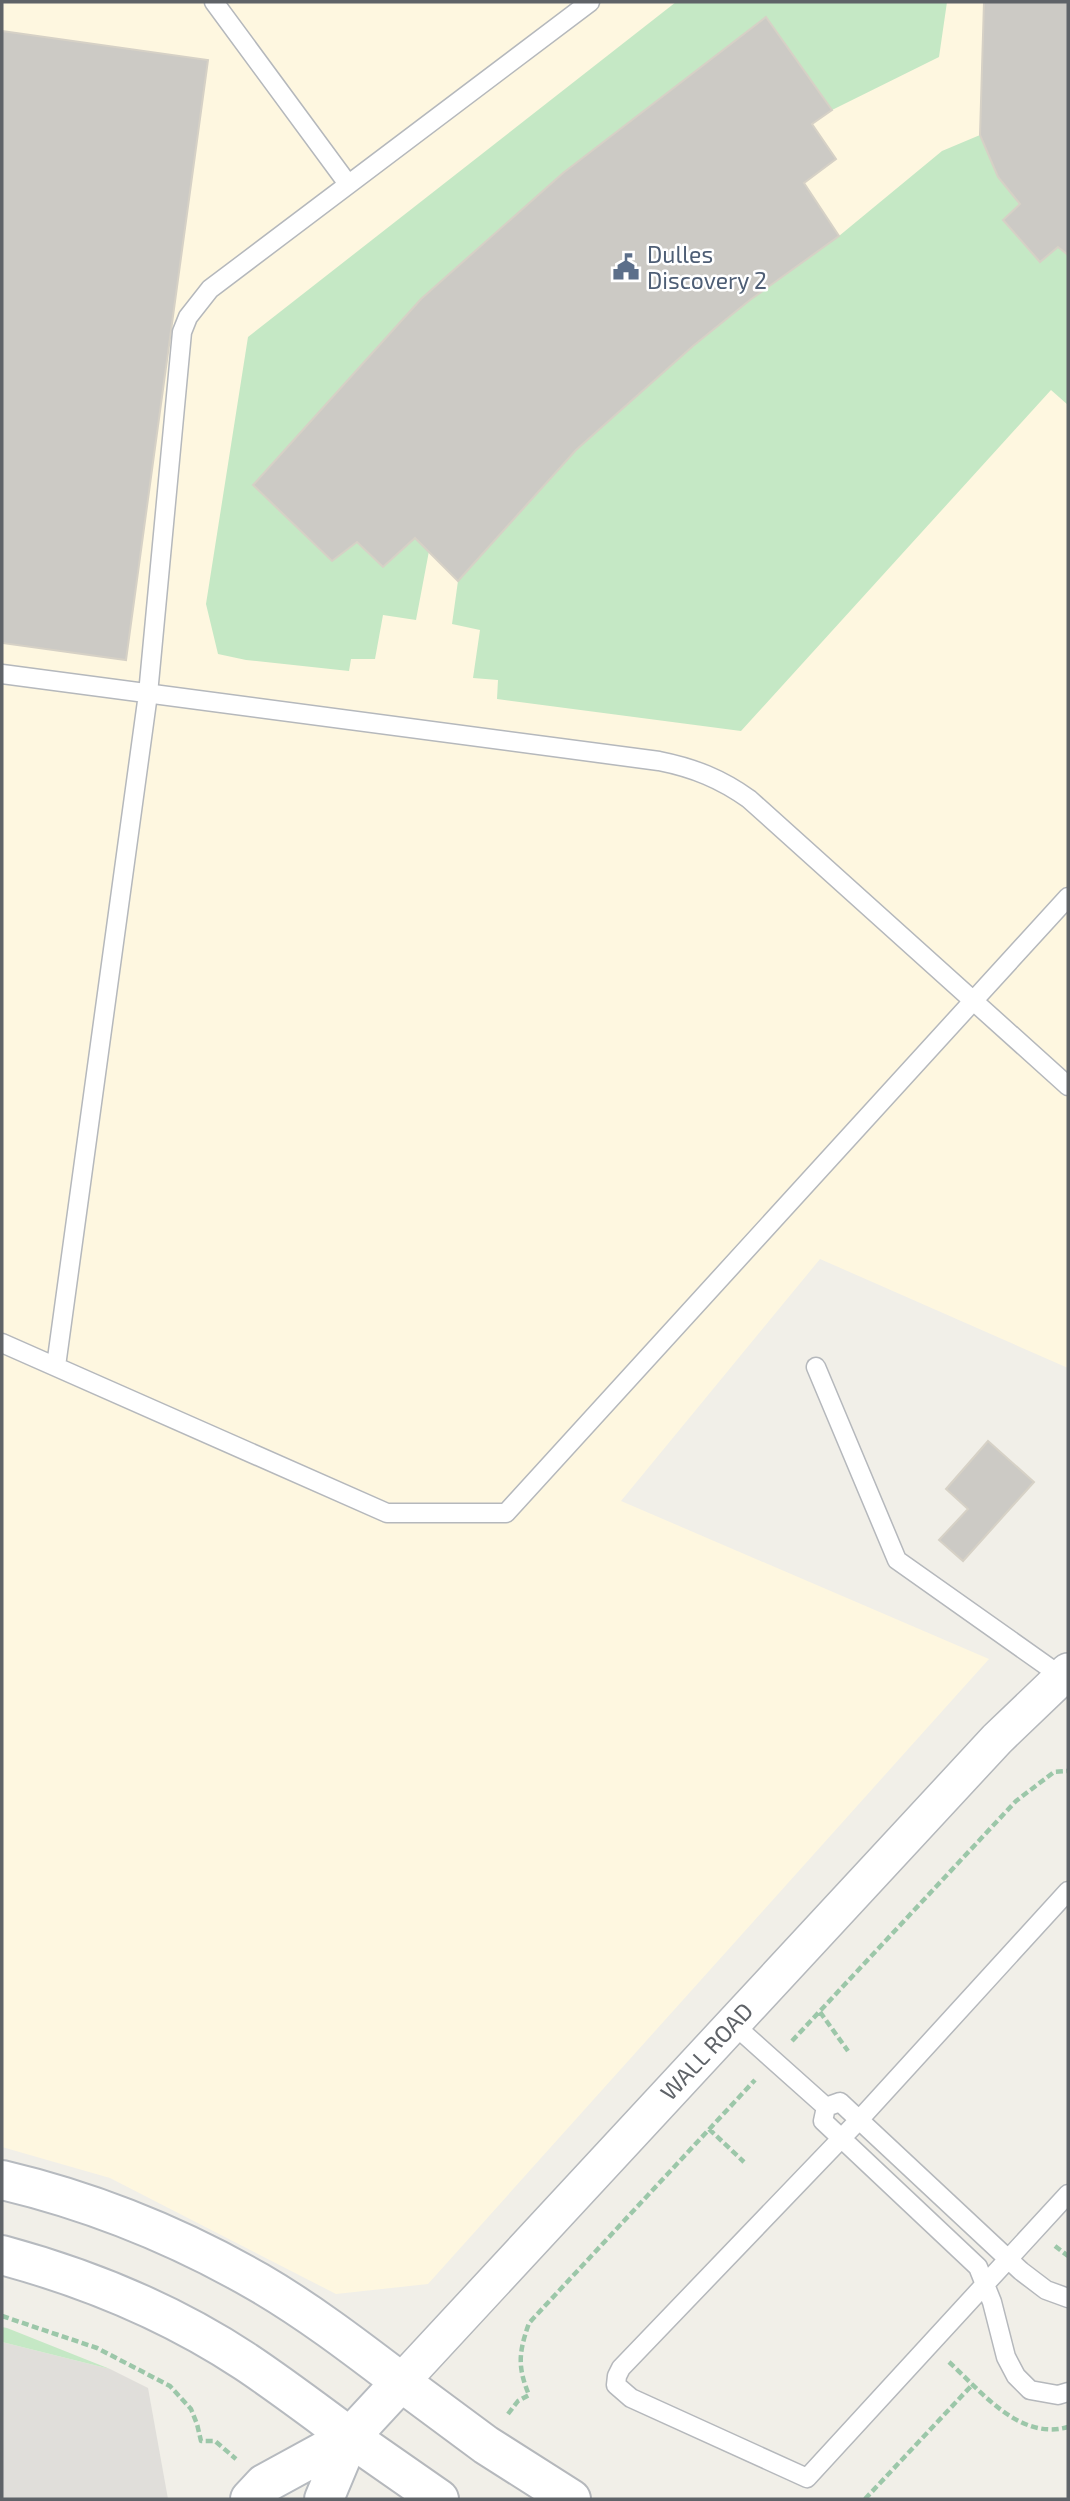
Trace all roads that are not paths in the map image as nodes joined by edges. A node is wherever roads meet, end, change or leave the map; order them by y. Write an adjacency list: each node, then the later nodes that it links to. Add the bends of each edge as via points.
1 (214, 2): 3 (lane)
2 (590, 2): 3 (lane)
3 (348, 184): 5 (lane, via 210,289 181,332)
4 (2, 674): 5 (lane)
5 (148, 694): 7 (lane, via 659,761 706,773 749,799); 10 (lane)
6 (1068, 897): 7 (lane)
7 (974, 1000): 8 (lane); 10 (lane, via 506,1513 387,1513)
8 (1068, 1086)
9 (2, 1343): 10 (lane)
10 (55, 1366)
11 (816, 1367): 12 (lane, via 897,1560)
12 (1065, 1674): 14 (street, WALL ROAD, via 997,1739)
13 (1068, 1891): 16 (lane)
14 (732, 2023): 15 (lane); 24 (street, WALL ROAD)
15 (826, 2107): 16 (lane, via 840,2102); 17 (lane, via 823,2121)
16 (859, 2120): 17 (lane); 21 (lane)
17 (842, 2138): 22 (lane, via 978,2267); 22 (lane, via 621,2368 616,2385 622,2392 807,2478)
18 (2, 2179): 24 (main road, via 115,2215 226,2264 293,2304)
19 (1068, 2194): 21 (lane)
20 (2, 2255): 26 (main road, via 76,2278 177,2322 245,2362)
21 (1007, 2259): 22 (lane); 23 (lane, via 1046,2290)
22 (985, 2283): 25 (lane, via 1016,2376 1030,2389 1058,2395)
23 (1068, 2298)
24 (401, 2382): 26 (main road, WALL ROAD); 30 (main road, via 493,2450)
25 (1068, 2392)
26 (350, 2437): 27 (main road, WALL ROAD, via 264,2484); 28 (main road, WALL ROAD); 29 (main road)
27 (250, 2499)
28 (324, 2499)
29 (439, 2499)
30 (571, 2499)

